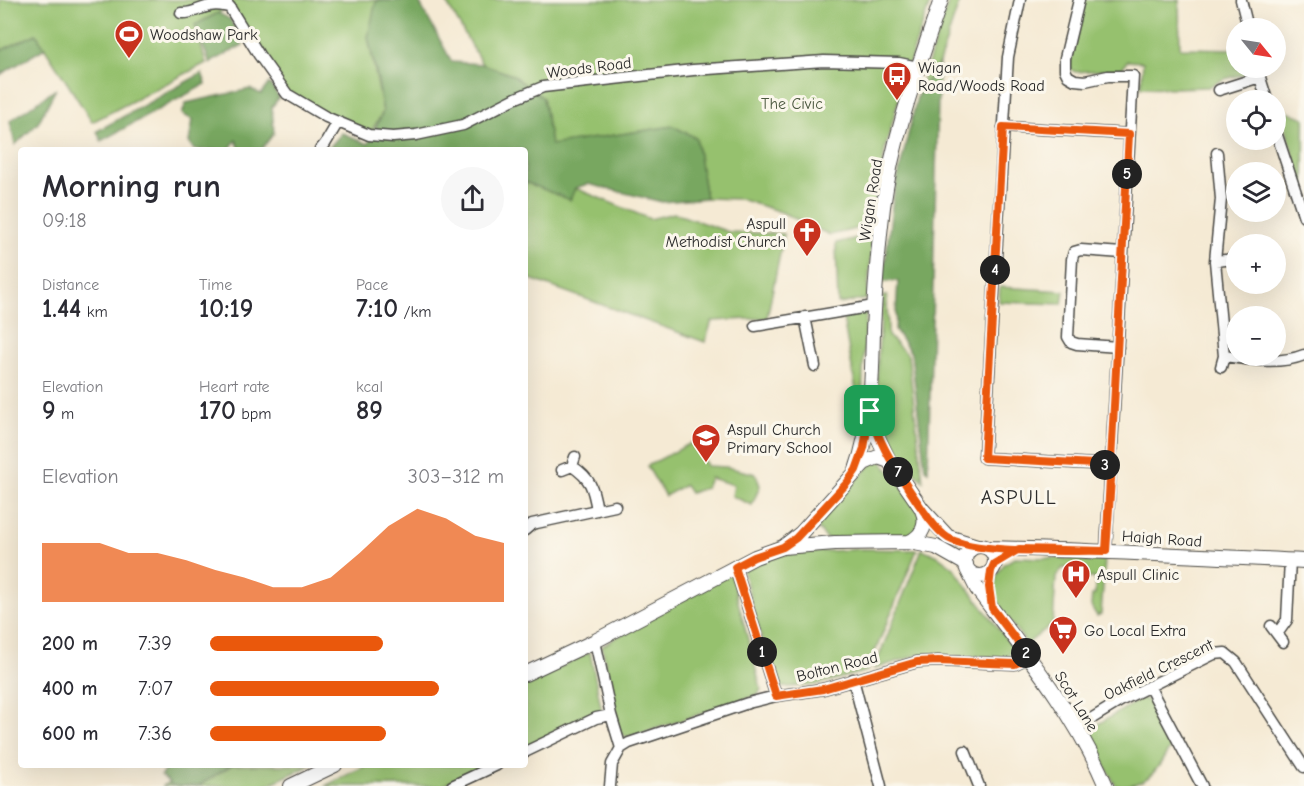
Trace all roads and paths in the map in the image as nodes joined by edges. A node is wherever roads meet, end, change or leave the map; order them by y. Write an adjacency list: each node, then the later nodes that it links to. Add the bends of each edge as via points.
1 (940, 0): 8 (main road, Wigan Road)
2 (1020, 0): 12 (street, via 1008,57)
3 (1079, 0): 13 (street, via 1065,70 1075,80 1085,81 1133,71)
4 (1241, 0): 7 (street)
5 (227, 4): 6 (street); 11 (street, Woods Road, via 287,94)
6 (181, 14)
7 (1246, 18)
8 (918, 67): 11 (street, Woods Road, via 824,61 693,70 543,87 463,125 416,135 369,135); 21 (main road, Wigan Road, via 883,207)
9 (1245, 78): 10 (street)
10 (1219, 90)
11 (338, 122): 14 (street)
12 (1003, 127): 13 (street); 30 (street, via 984,458)
13 (1129, 134): 18 (street)
14 (322, 147)
15 (1282, 150): 17 (street)
16 (1217, 153): 20 (street, via 1221,199)
17 (1304, 217)
18 (1122, 252): 24 (street); 24 (street, via 1074,252 1068,337 1077,344)
19 (1226, 260): 20 (street)
20 (1215, 261): 25 (street, via 1222,362)
21 (874, 306): 22 (street); 27 (main road, Wigan Road)
22 (805, 317): 23 (street); 26 (street)
23 (755, 326)
24 (1118, 346): 30 (street)
25 (1304, 355)
26 (815, 366)
27 (870, 411): 28 (main road, Wigan Road); 31 (main road, Wigan Road)
28 (890, 461): 31 (main road, via 872,458); 33 (main road, Wigan Road)
29 (570, 464): 34 (street, via 586,475)
30 (1112, 465): 42 (street)
31 (856, 470): 35 (main road)
32 (615, 506): 34 (street)
33 (921, 509): 37 (main road, via 923,530); 40 (main road, Wigan Road, via 948,537)
34 (597, 510): 36 (street)
35 (818, 515): 38 (main road, via 818,529); 39 (main road)
36 (528, 527)
37 (909, 542): 38 (main road); 44 (main road, via 936,547)
38 (835, 543): 39 (main road)
39 (783, 547): 45 (main road)
40 (982, 547): 41 (main road, Haigh Road); 44 (main road, via 966,555); 46 (main road, via 993,555)
41 (1019, 549): 42 (main road, Haigh Road); 46 (main road)
42 (1106, 551): 43 (main road, Haigh Road)
43 (1297, 561): 48 (street, via 1287,620)
44 (967, 566): 46 (main road, via 979,576); 47 (main road, Scot Lane, via 973,582)
45 (735, 567): 49 (main road); 54 (street)
46 (993, 567): 47 (main road, via 989,587)
47 (992, 608): 50 (main road, Scot Lane)
48 (1277, 634)
49 (595, 641): 51 (main road); 55 (street)
50 (1029, 657): 52 (street, Bolton Road, via 1015,664 917,662); 56 (main road, Scot Lane)
51 (528, 673)
52 (853, 679): 54 (street, Bolton Road, via 823,689); 66 (street)
53 (1149, 686): 56 (street, Oakfield Crescent); 62 (street, Oakfield Crescent, via 1214,654 1228,654); 69 (street)
54 (776, 696): 57 (street, Bolton Road)
55 (611, 715): 57 (street); 58 (street, via 596,718)
56 (1076, 728): 68 (main road, Scot Lane)
57 (621, 748): 65 (street, via 612,764)
58 (528, 751)
59 (965, 752): 67 (street)
60 (329, 768): 63 (main road)
61 (491, 768): 64 (street)
62 (1304, 768)
63 (291, 786)
64 (452, 786)
65 (610, 786)
66 (881, 786)
67 (979, 786)
68 (1106, 786)
69 (1202, 786)

